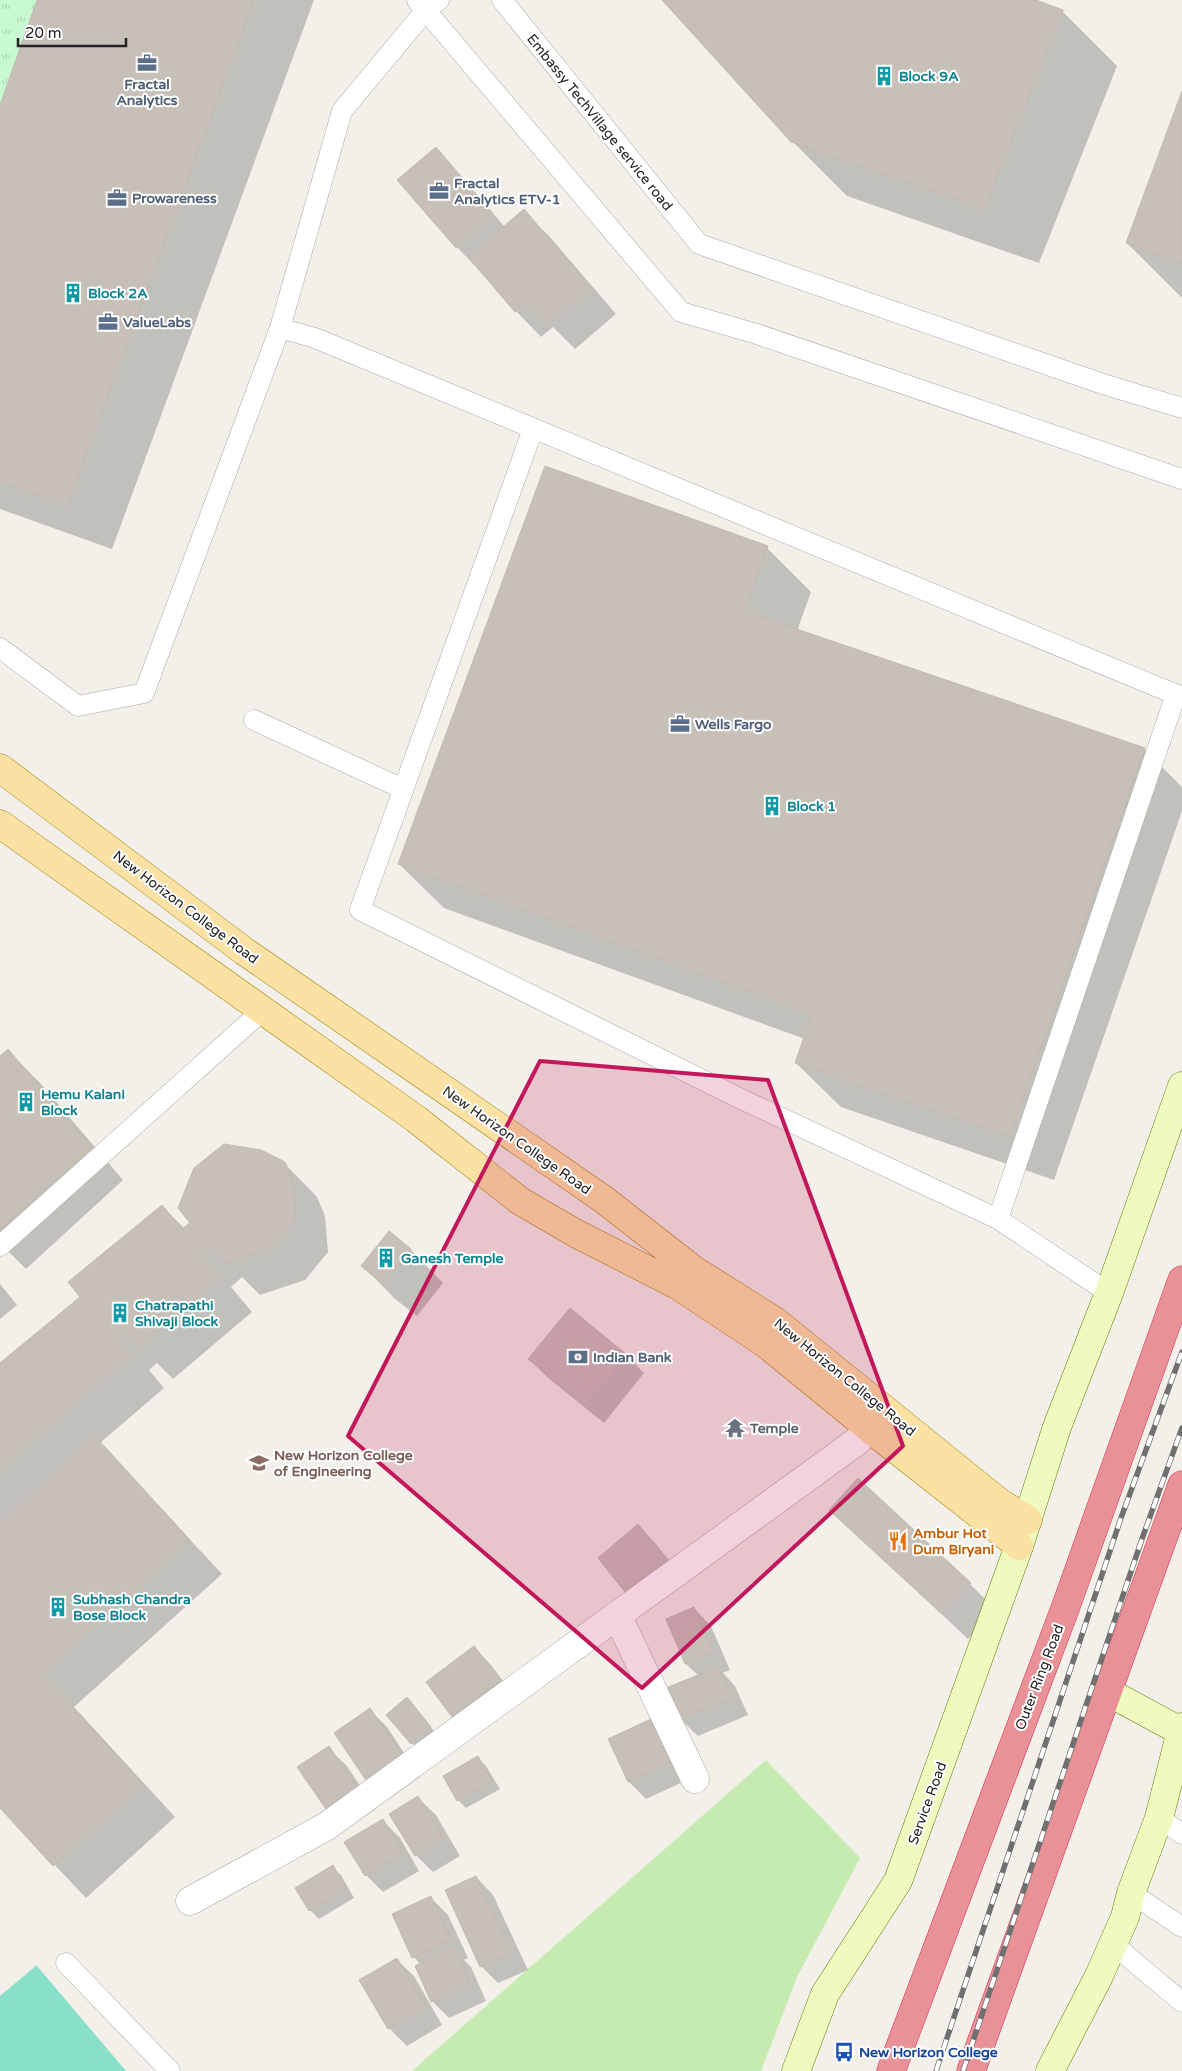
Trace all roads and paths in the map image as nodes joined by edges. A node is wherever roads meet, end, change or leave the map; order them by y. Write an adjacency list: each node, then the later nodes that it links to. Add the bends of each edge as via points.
1 (502, 0): 4 (lane, Embassy TechVillage service road, via 699,244 1103,384)
2 (427, 4): 3 (lane, via 342,111); 6 (lane, via 682,312 757,334)
3 (280, 328): 5 (lane, via 315,338); 7 (lane, via 144,693 78,706)
4 (1182, 408)
5 (533, 429): 8 (lane); 11 (lane)
6 (1182, 479)
7 (0, 648)
8 (1179, 695): 15 (lane)
9 (254, 720): 11 (lane)
10 (0, 768): 19 (main road, New Horizon College Road, via 244,951 603,1199 694,1270 775,1321)
11 (403, 789): 15 (lane, via 360,910 739,1098)
12 (0, 824): 13 (main road, New Horizon College Road)
13 (262, 1011): 16 (lane); 19 (main road, New Horizon College Road, via 416,1119 520,1201 677,1285)
14 (1182, 1086): 18 (street, Service Road)
15 (998, 1219): 18 (lane)
16 (0, 1246)
17 (1182, 1280): 37 (highway, Outer Ring Road, via 1063,1614)
18 (1109, 1293): 21 (street, Service Road, via 1057,1427)
19 (879, 1420): 21 (main road, New Horizon College Road); 22 (main road, New Horizon College Road); 23 (street, via 856,1442)
20 (1182, 1485): 24 (highway)
21 (1028, 1520): 22 (street, Service Road)
22 (1019, 1546): 36 (street, Service Road, via 898,1881 825,1994)
23 (617, 1615): 26 (street); 30 (street, via 327,1826)
24 (1108, 1692): 25 (street); 38 (highway)
25 (1182, 1730): 27 (street)
26 (696, 1779)
27 (1159, 1818): 28 (lane); 29 (street)
28 (1182, 1834)
29 (1131, 1893): 31 (lane); 32 (street)
30 (190, 1901)
31 (1182, 1927)
32 (1113, 1944): 34 (lane); 39 (street)
33 (66, 1963): 35 (lane)
34 (1182, 2002)
35 (170, 2071)
36 (796, 2071)
37 (891, 2071)
38 (971, 2071)
39 (1050, 2071)

